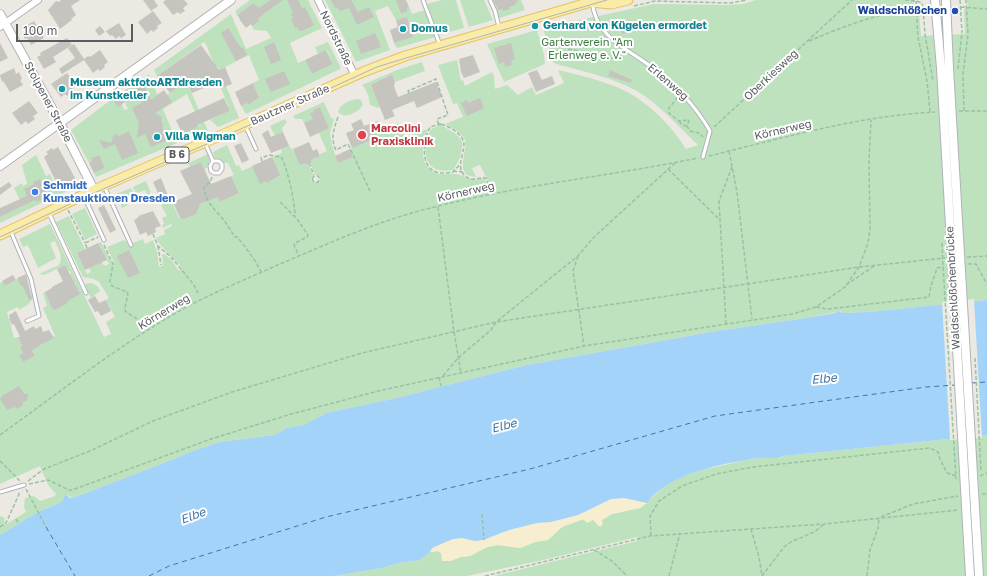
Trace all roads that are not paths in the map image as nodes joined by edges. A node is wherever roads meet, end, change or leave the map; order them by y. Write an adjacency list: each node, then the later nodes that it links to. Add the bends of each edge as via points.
1 (38, 0): 11 (street)
2 (231, 0): 15 (main road)
3 (318, 0): 14 (street, Nordstraße)
4 (423, 0): 13 (lane)
5 (490, 0): 12 (lane)
6 (935, 0): 34 (main road, Waldschlößchenbrücke, bridge)
7 (946, 0): 35 (main road, Waldschlößchenbrücke, bridge)
8 (594, 1): 9 (main road, Bautzner Straße / B 6, via 612,4); 12 (main road, Bautzner Straße / B 6); 19 (lane, Erlenweg, via 595,15 610,37 650,66 694,107 710,131)
9 (631, 3)
10 (0, 14): 11 (main road, Stolpener Straße)
11 (2, 25): 15 (main road, Stolpener Straße)
12 (500, 29): 13 (main road, Bautzner Straße / B 6)
13 (440, 46): 14 (main road, Bautzner Straße / B 6, via 405,56)
14 (354, 76): 16 (main road, Bautzner Straße / B 6)
15 (60, 123): 21 (main road); 23 (main road, Stolpener Straße)
16 (245, 125): 17 (main road, Bautzner Straße / B 6); 18 (lane)
17 (205, 143): 20 (lane); 22 (main road, Bautzner Straße / B 6)
18 (256, 148)
19 (703, 157)
20 (213, 161): 20 (lane, via 222,164 219,173 211,171)
21 (0, 166)
22 (104, 186): 23 (main road, Bautzner Straße / B 6); 29 (lane)
23 (94, 190): 24 (main road, Bautzner Straße / B 6)
24 (84, 195): 25 (main road, Bautzner Straße / B 6); 28 (lane)
25 (48, 212): 26 (main road, Bautzner Straße / B 6); 30 (lane)
26 (10, 231): 27 (main road, Bautzner Straße / B 6); 31 (lane, via 31,279 39,316)
27 (0, 235)
28 (104, 241)
29 (132, 245)
30 (86, 293)
31 (27, 321)
32 (24, 485): 33 (lane)
33 (0, 492)
34 (970, 576)
35 (979, 576)

